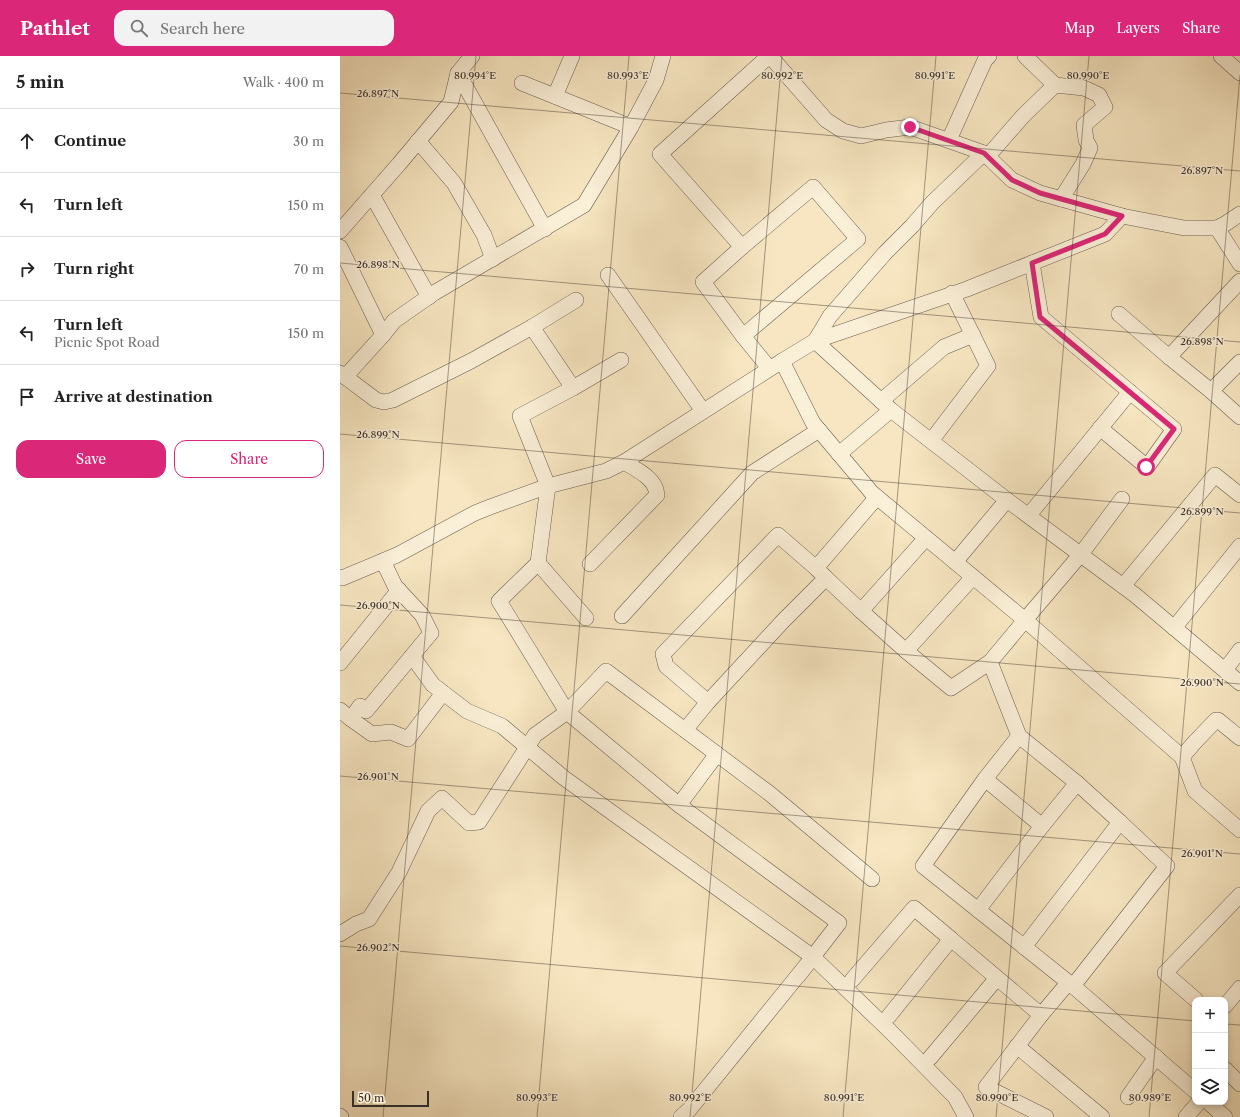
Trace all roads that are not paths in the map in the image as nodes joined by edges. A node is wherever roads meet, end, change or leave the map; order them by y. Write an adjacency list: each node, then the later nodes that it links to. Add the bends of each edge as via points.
1 (472, 56): 8 (street)
2 (572, 56): 12 (street)
3 (663, 56): 13 (street, via 656,80)
4 (769, 56): 14 (street, via 826,120 843,132 861,136 910,127); 25 (street, via 660,154)
5 (989, 56): 14 (street)
6 (1025, 56): 11 (street)
7 (1221, 56): 9 (street)
8 (458, 73): 15 (street, via 451,102); 22 (street)
9 (1240, 73)
10 (522, 83): 12 (street)
11 (1055, 85): 16 (street); 18 (street, via 1084,88 1099,95 1105,107 1084,125 1090,148)
12 (555, 96): 13 (street)
13 (631, 127): 22 (street, via 584,205)
14 (949, 140): 16 (street)
15 (418, 141): 17 (street); 26 (street, via 454,183 484,235)
16 (986, 155): 18 (street, via 1012,180); 39 (street, via 932,203 885,253 830,316)
17 (372, 195): 23 (street); 32 (street)
18 (1061, 199): 20 (street)
19 (1240, 214): 21 (street)
20 (1122, 216): 21 (street, via 1184,228); 27 (street, via 1105,234)
21 (1217, 228): 28 (street)
22 (545, 229): 26 (street)
23 (340, 231)
24 (340, 246): 36 (street)
25 (742, 247): 38 (street, via 703,282); 38 (street, via 813,187 858,239)
26 (492, 258): 32 (street)
27 (1032, 263): 31 (street); 47 (street, via 1040,317)
28 (1240, 264)
29 (608, 275): 49 (street)
30 (1240, 281): 40 (street)
31 (952, 293): 37 (street); 39 (street)
32 (429, 297): 36 (street, via 394,321)
33 (576, 300): 35 (street)
34 (1119, 314): 40 (street)
35 (532, 327): 44 (street, via 471,361 389,401 376,400); 45 (street)
36 (383, 334): 44 (street)
37 (972, 335): 48 (street, via 944,347); 53 (street, via 988,366)
38 (743, 336): 43 (street)
39 (815, 340): 43 (street); 48 (street)
40 (1169, 357): 46 (street)
41 (621, 360): 45 (street)
42 (1240, 362): 46 (street)
43 (775, 365): 49 (street); 52 (street)
44 (342, 375)
45 (573, 388): 56 (street, via 520,416)
46 (1211, 391): 50 (street)
47 (1130, 392): 51 (street); 51 (street, via 1174,429 1146,467)
48 (886, 406): 53 (street); 54 (street)
49 (702, 412): 55 (street)
50 (1240, 417)
51 (1100, 428): 61 (street)
52 (819, 430): 54 (street); 75 (street, via 752,473)
53 (931, 441): 60 (street)
54 (839, 454): 58 (street)
55 (624, 462): 56 (street, via 606,471); 68 (street, via 652,480 657,495)
56 (548, 486): 65 (street, via 490,507); 67 (street)
57 (1240, 495): 72 (street, via 1215,475)
58 (877, 497): 62 (street); 69 (street)
59 (1122, 499): 64 (street)
60 (1007, 500): 61 (street); 66 (street)
61 (1029, 515): 64 (street)
62 (926, 538): 66 (street); 74 (street)
63 (1240, 546): 78 (street)
64 (1081, 554): 72 (street); 77 (street)
65 (383, 561): 71 (street); 73 (street)
66 (955, 562): 70 (street)
67 (538, 563): 76 (street); 88 (street, via 499,601)
68 (590, 564)
69 (821, 573): 74 (street); 87 (street, via 784,620); 87 (street, via 778,535 663,654 666,666)
70 (973, 577): 77 (street); 80 (street)
71 (341, 579)
72 (1123, 586): 78 (street)
73 (399, 590): 81 (street, via 422,615 431,633); 83 (street)
74 (861, 611): 80 (street)
75 (622, 616)
76 (586, 618)
77 (1025, 620): 82 (street); 95 (street)
78 (1174, 628): 84 (street)
79 (1240, 650): 84 (street)
80 (906, 651): 82 (street, via 951,688)
81 (412, 656): 86 (street, via 433,685); 89 (street, via 366,711 360,706)
82 (990, 662): 91 (street)
83 (340, 663)
84 (1225, 670): 85 (street)
85 (1240, 683)
86 (443, 693): 89 (street, via 408,739 391,732 372,734); 93 (street, via 467,712 502,726)
87 (708, 702): 90 (street)
88 (567, 712): 90 (street, via 606,672); 93 (street, via 535,735); 98 (street)
89 (346, 715)
90 (685, 730): 94 (street)
91 (1019, 736): 96 (street); 97 (street)
92 (1240, 738): 95 (street, via 1216,720)
93 (527, 747): 105 (street, via 479,822 470,823 442,798 428,811 399,872 369,919); 108 (street, via 564,778)
94 (717, 754): 98 (street); 102 (street, via 769,793)
95 (1182, 758): 100 (street, via 1195,791)
96 (985, 778): 101 (street); 104 (street, via 923,866)
97 (1077, 783): 99 (street); 101 (street)
98 (679, 805): 108 (street, via 839,923)
99 (1120, 822): 107 (street); 111 (street, via 1167,866)
100 (1238, 823)
101 (1042, 826): 104 (street)
102 (872, 879)
103 (1240, 895): 113 (street, via 1165,972)
104 (978, 910): 107 (street)
105 (340, 934)
106 (951, 939): 109 (street); 110 (street, via 914,908); 116 (street)
107 (1024, 947): 111 (street)
108 (813, 957): 126 (street); 127 (street, via 890,1030 955,1097)
109 (997, 978): 115 (street); 119 (street)
110 (852, 980)
111 (1070, 984): 115 (street); 118 (street)
112 (1240, 988): 114 (street)
113 (1193, 997)
114 (1228, 1002)
115 (1041, 1015): 117 (street)
116 (889, 1016)
117 (1017, 1046): 128 (street, via 986,1087); 129 (street)
118 (1156, 1057): 122 (street); 123 (street)
119 (930, 1058)
120 (1228, 1072): 121 (street)
121 (1240, 1084)
122 (1192, 1088)
123 (1128, 1097)
124 (1196, 1105): 130 (street)
125 (1211, 1105): 131 (street)
126 (681, 1117)
127 (966, 1117)
128 (1046, 1117)
129 (1102, 1117)
130 (1186, 1117)
131 (1225, 1117)

